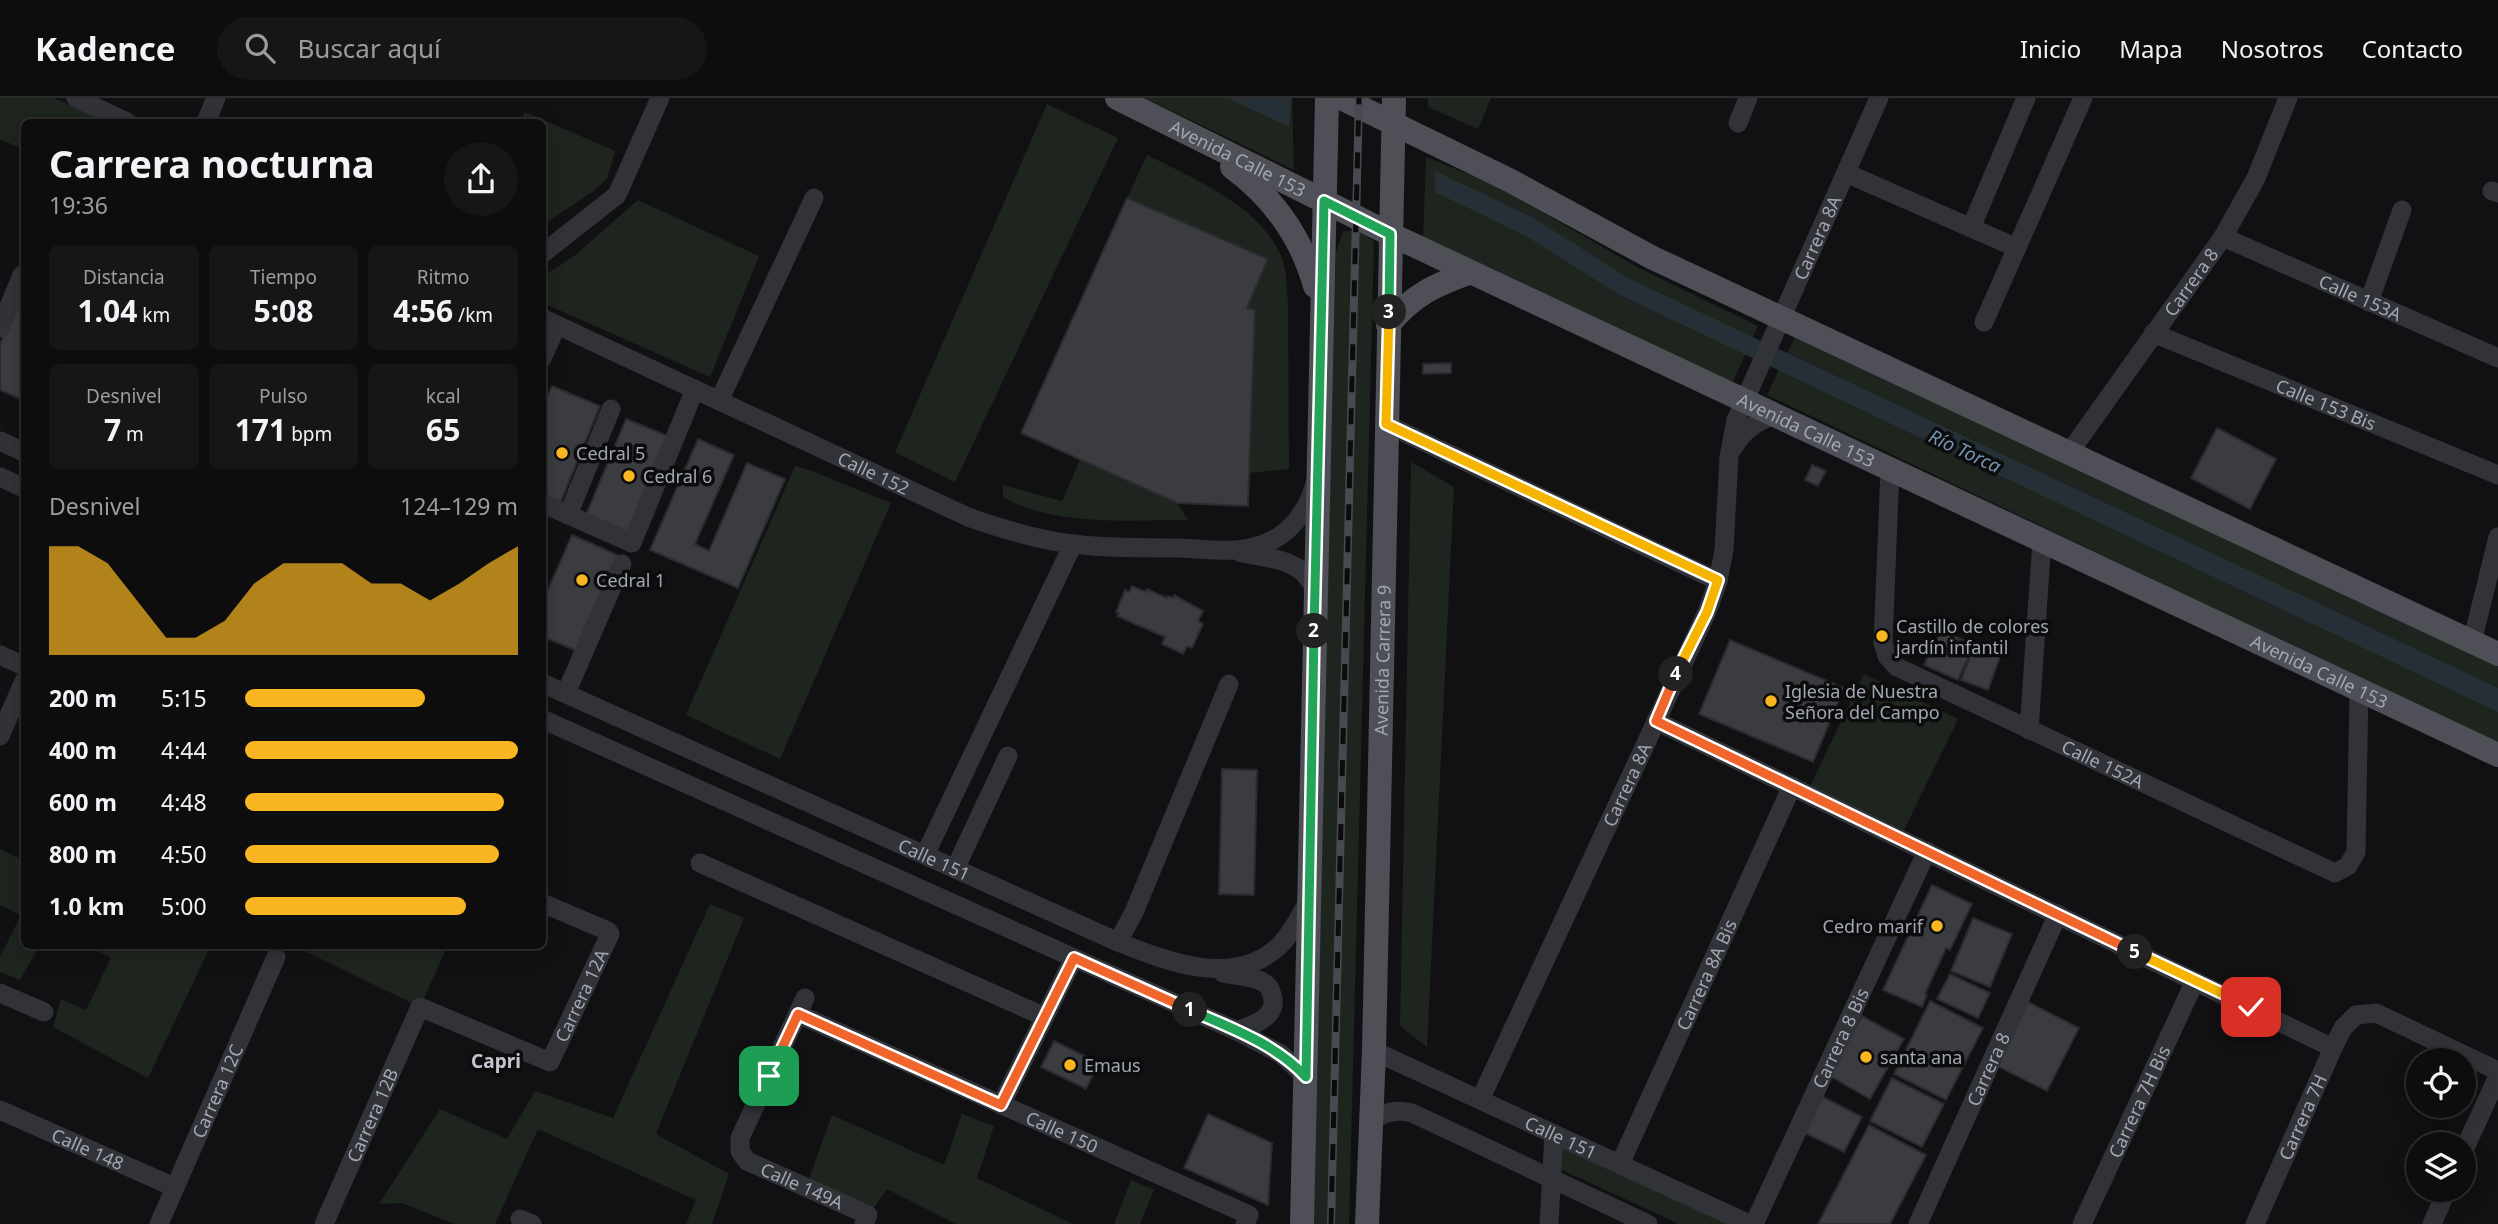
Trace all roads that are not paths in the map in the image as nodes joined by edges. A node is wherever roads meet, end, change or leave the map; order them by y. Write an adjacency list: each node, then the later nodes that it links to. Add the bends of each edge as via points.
1 (76, 98): 12 (street)
2 (216, 98): 13 (street)
3 (660, 98): 25 (street, via 617,195)
4 (1117, 98): 15 (main road, Avenida Calle 153)
5 (1394, 98): 16 (main road, Avenida Carrera 9)
6 (1748, 98): 14 (street)
7 (1879, 98): 17 (street, Carrera 8A)
8 (2026, 98): 21 (street)
9 (2083, 98): 24 (street)
10 (2288, 98): 23 (street, Carrera 8, via 2256,178)
11 (1331, 102): 16 (main road); 19 (main road)
12 (121, 119)
13 (207, 119)
14 (1738, 123)
15 (1184, 131): 19 (main road, Avenida Calle 153); 29 (main road, via 1259,188 1283,217 1305,255)
16 (1393, 133): 22 (main road, Avenida Carrera 9); 33 (main road, via 1530,191)
17 (1846, 173): 21 (street); 33 (street, Carrera 8A)
18 (814, 198): 40 (street)
19 (1324, 201): 22 (main road, Avenida Calle 153); 29 (main road)
20 (2402, 210): 28 (street)
21 (1971, 229): 24 (street)
22 (1390, 234): 26 (main road, Avenida Calle 153); 32 (main road, Avenida Carrera 9)
23 (2223, 237): 28 (street, Calle 153A); 35 (street, Carrera 8)
24 (2017, 248): 31 (street)
25 (546, 251)
26 (1471, 272): 32 (main road, via 1416,296); 39 (main road, Avenida Calle 153)
27 (21, 277): 34 (street)
28 (2369, 302): 37 (street, Calle 153A)
29 (1321, 311): 49 (main road)
30 (550, 321): 36 (street); 38 (street, Calle 152)
31 (1984, 322)
32 (1388, 325): 43 (main road, Avenida Carrera 9)
33 (1777, 327): 39 (street, Carrera 8A); 46 (main road)
34 (0, 328)
35 (2153, 333): 46 (street, Carrera 8); 50 (street, Calle 153 Bis)
36 (546, 340)
37 (2498, 358)
38 (695, 389): 40 (street, Calle 152); 54 (street, via 632,542)
39 (1744, 400): 42 (main road, Avenida Calle 153); 47 (street, Carrera 8A)
40 (719, 401): 57 (street, Calle 152, via 968,517 1018,534)
41 (611, 409): 54 (street)
42 (1775, 415): 47 (street, via 1746,430); 48 (main road, Avenida Calle 153)
43 (1386, 424): 60 (street); 96 (main road, Avenida Carrera 9)
44 (0, 441): 45 (street)
45 (21, 451)
46 (2068, 453): 62 (main road)
47 (1729, 457): 60 (street, Carrera 8A)
48 (1890, 469): 56 (main road, Avenida Calle 153); 73 (street, Calle 152A, via 1883,643 1887,656 1897,667)
49 (1317, 475): 58 (street, Calle 152, via 1308,504 1290,528 1260,545); 61 (main road)
50 (2498, 475)
51 (0, 477): 52 (street)
52 (21, 487)
53 (546, 505): 54 (street)
54 (568, 515)
55 (2498, 537): 62 (street)
56 (2042, 540): 69 (main road, Avenida Calle 153); 73 (street)
57 (1073, 544): 58 (street, Calle 152); 79 (street)
58 (1226, 550): 61 (street, Calle 152, via 1296,566 1308,576)
59 (622, 564): 70 (street)
60 (1718, 580): 72 (street, Carrera 8A)
61 (1315, 591): 82 (main road)
62 (2472, 642): 63 (main road)
63 (2498, 654)
64 (0, 655): 65 (street)
65 (21, 665)
66 (1229, 684): 85 (street)
67 (546, 685): 70 (street, Calle 151)
68 (21, 688): 74 (street)
69 (2359, 689): 73 (street, Calle 152A, via 2356,852 2348,866 2335,873); 75 (main road, Avenida Calle 153)
70 (566, 694): 79 (street, Calle 151)
71 (546, 721): 87 (street, Calle 151)
72 (1656, 721): 77 (street); 99 (street, Carrera 8A)
73 (2029, 730)
74 (0, 736)
75 (2498, 755)
76 (1008, 756): 81 (street)
77 (1792, 786): 78 (street); 106 (street, Carrera 8A Bis)
78 (1927, 852): 84 (street); 118 (street, Carrera 8 Bis)
79 (925, 855): 81 (street, Calle 151)
80 (700, 863): 93 (street)
81 (955, 869): 85 (street, Calle 151)
82 (1310, 898): 88 (street, Calle 151, via 1296,924 1264,956 1233,968); 98 (main road)
83 (546, 904): 91 (street, Carrera 12A, via 608,931 610,937 550,1062)
84 (2058, 914): 89 (street); 119 (street, Carrera 8)
85 (1118, 942): 88 (street, Calle 151)
86 (276, 957): 108 (street, Carrera 12C)
87 (1074, 958): 93 (street); 94 (street, Calle 151)
88 (1200, 967): 94 (street, via 1269,986 1272,1009 1265,1018)
89 (2195, 981): 95 (street); 120 (street, Carrera 7H Bis)
90 (0, 993): 92 (street)
91 (420, 1007): 113 (street, Carrera 12B)
92 (44, 1012)
93 (1045, 1017): 100 (street)
94 (1237, 1031): 98 (street, Calle 151, via 1281,1054)
95 (2333, 1048): 97 (street, Carrera 7H, via 2356,1015 2376,1013); 121 (street, Carrera 7H)
96 (1374, 1051): 99 (street, Calle 151); 102 (main road, Avenida Carrera 9)
97 (2498, 1073): 103 (street)
98 (1306, 1077): 114 (main road)
99 (1480, 1100): 104 (street, Calle 151)
100 (1001, 1105): 105 (street, Calle 150, via 802,1006 740,1138); 111 (street, Calle 150)
101 (0, 1110): 108 (street, Calle 148)
102 (1372, 1121): 107 (street, via 1397,1110 1412,1113); 115 (main road, Avenida Carrera 9)
103 (2472, 1132)
104 (1554, 1134): 106 (street, Calle 151); 107 (street)
105 (740, 1151): 110 (street, Calle 149A, via 747,1161)
106 (1620, 1164): 118 (street, Calle 151)
107 (1550, 1178): 116 (street); 117 (street)
108 (174, 1187): 112 (street, Carrera 12C)
109 (2442, 1202): 122 (street)
110 (866, 1219)
111 (1247, 1219)
112 (159, 1224)
113 (324, 1224)
114 (1302, 1224)
115 (1367, 1224)
116 (1549, 1224)
117 (1648, 1224)
118 (1752, 1224)
119 (1918, 1224)
120 (2082, 1224)
121 (2255, 1224)
122 (2432, 1224)

